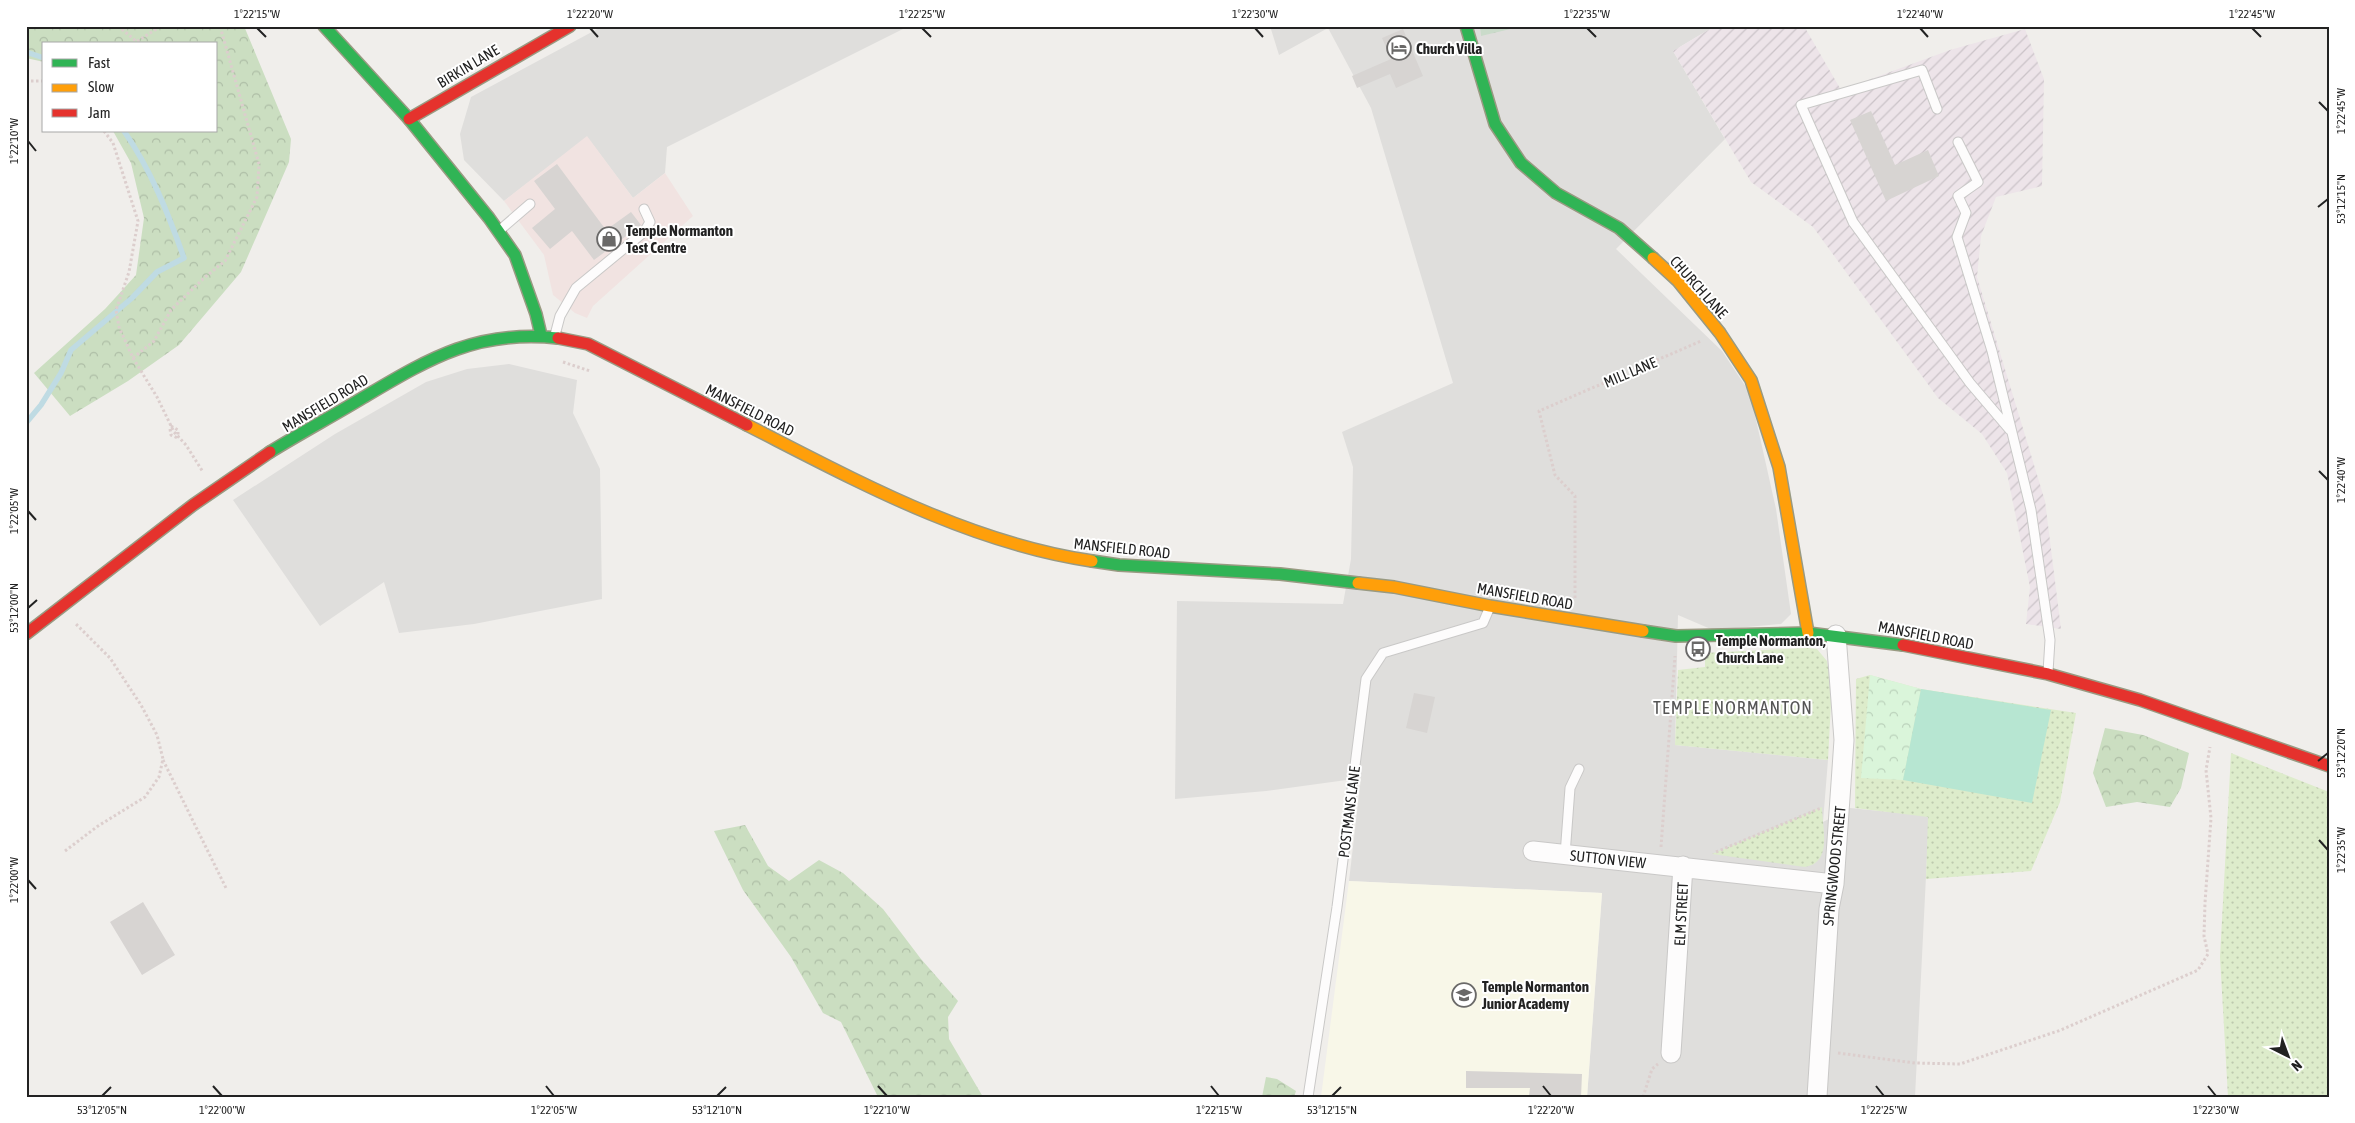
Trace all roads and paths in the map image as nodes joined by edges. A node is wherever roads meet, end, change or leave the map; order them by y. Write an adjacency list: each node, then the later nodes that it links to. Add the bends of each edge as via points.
1 (118, 26): 7 (path)
2 (161, 26): 7 (path)
3 (220, 26): 20 (path, via 259,164 257,197 225,260 171,310 154,341)
4 (324, 26): 11 (main road)
5 (570, 26): 11 (main road, BIRKIN LANE)
6 (1466, 26): 17 (main road, CHURCH LANE, via 1495,124 1521,163 1556,193 1619,228 1678,281)
7 (134, 42)
8 (26, 81): 9 (path)
9 (42, 81)
10 (1937, 108): 22 (lane, via 1922,70 1801,105 1853,222 1970,383)
11 (409, 119): 16 (main road)
12 (105, 132): 20 (path, via 113,143 138,221 129,272 116,310 119,327)
13 (1958, 142): 22 (lane, via 1978,182 1958,196 1966,213 1957,237 1992,351)
14 (530, 204): 16 (lane)
15 (644, 209): 19 (lane, via 650,222 644,232 576,288 560,316)
16 (499, 232): 18 (main road, via 515,255)
17 (1720, 333): 27 (path, MILL LANE, via 1539,411 1555,476 1575,496 1574,595); 29 (main road, CHURCH LANE, via 1751,380 1779,467)
18 (541, 334): 19 (main road, MANSFIELD ROAD); 24 (main road, MANSFIELD ROAD, via 503,336 436,355)
19 (554, 336): 25 (main road, MANSFIELD ROAD, via 588,344 846,476 918,509 988,535 1059,556 1119,566 1280,574 1394,587)
20 (133, 358): 21 (path)
21 (170, 426): 23 (path, via 171,435); 23 (path, via 178,430)
22 (2012, 432): 32 (lane, via 2031,510 2043,590 2050,640)
23 (178, 438): 24 (path, via 186,444)
24 (214, 490): 26 (main road, MANSFIELD ROAD)
25 (1490, 606): 27 (main road, MANSFIELD ROAD); 48 (lane, POSTMANS LANE, via 1483,623 1383,653 1366,679 1337,907)
26 (62, 607): 28 (main road, MANSFIELD ROAD); 34 (path, via 110,658 157,735)
27 (1577, 621): 31 (main road, MANSFIELD ROAD)
28 (26, 634)
29 (1808, 634): 30 (main road, MANSFIELD ROAD); 31 (main road, MANSFIELD ROAD)
30 (1836, 635): 32 (main road, MANSFIELD ROAD); 37 (street, SPRINGWOOD STREET, via 1844,740)
31 (1676, 636): 42 (path)
32 (2048, 674): 33 (main road, MANSFIELD ROAD)
33 (2213, 724): 35 (main road, MANSFIELD ROAD); 46 (path, via 2206,770 2212,818 2204,936 2208,954 2198,970 2061,1030 1960,1064 1915,1063)
34 (163, 759): 38 (path, via 159,776 145,797); 45 (path)
35 (2329, 766)
36 (1579, 769): 40 (lane, via 1570,788)
37 (1840, 800): 41 (path); 44 (street, SPRINGWOOD STREET)
38 (65, 851)
39 (1533, 851): 40 (street, SUTTON VIEW)
40 (1565, 854): 42 (street, SUTTON VIEW)
41 (1712, 854)
42 (1660, 865): 43 (street, SUTTON VIEW)
43 (1683, 866): 44 (street, ELM STREET); 47 (street, ELM STREET)
44 (1834, 884): 46 (street, SPRINGWOOD STREET, via 1828,909)
45 (226, 888)
46 (1820, 1050): 50 (street, SPRINGWOOD STREET)
47 (1671, 1053): 49 (path, via 1652,1070)
48 (1308, 1097)
49 (1643, 1097)
50 (1817, 1097)

